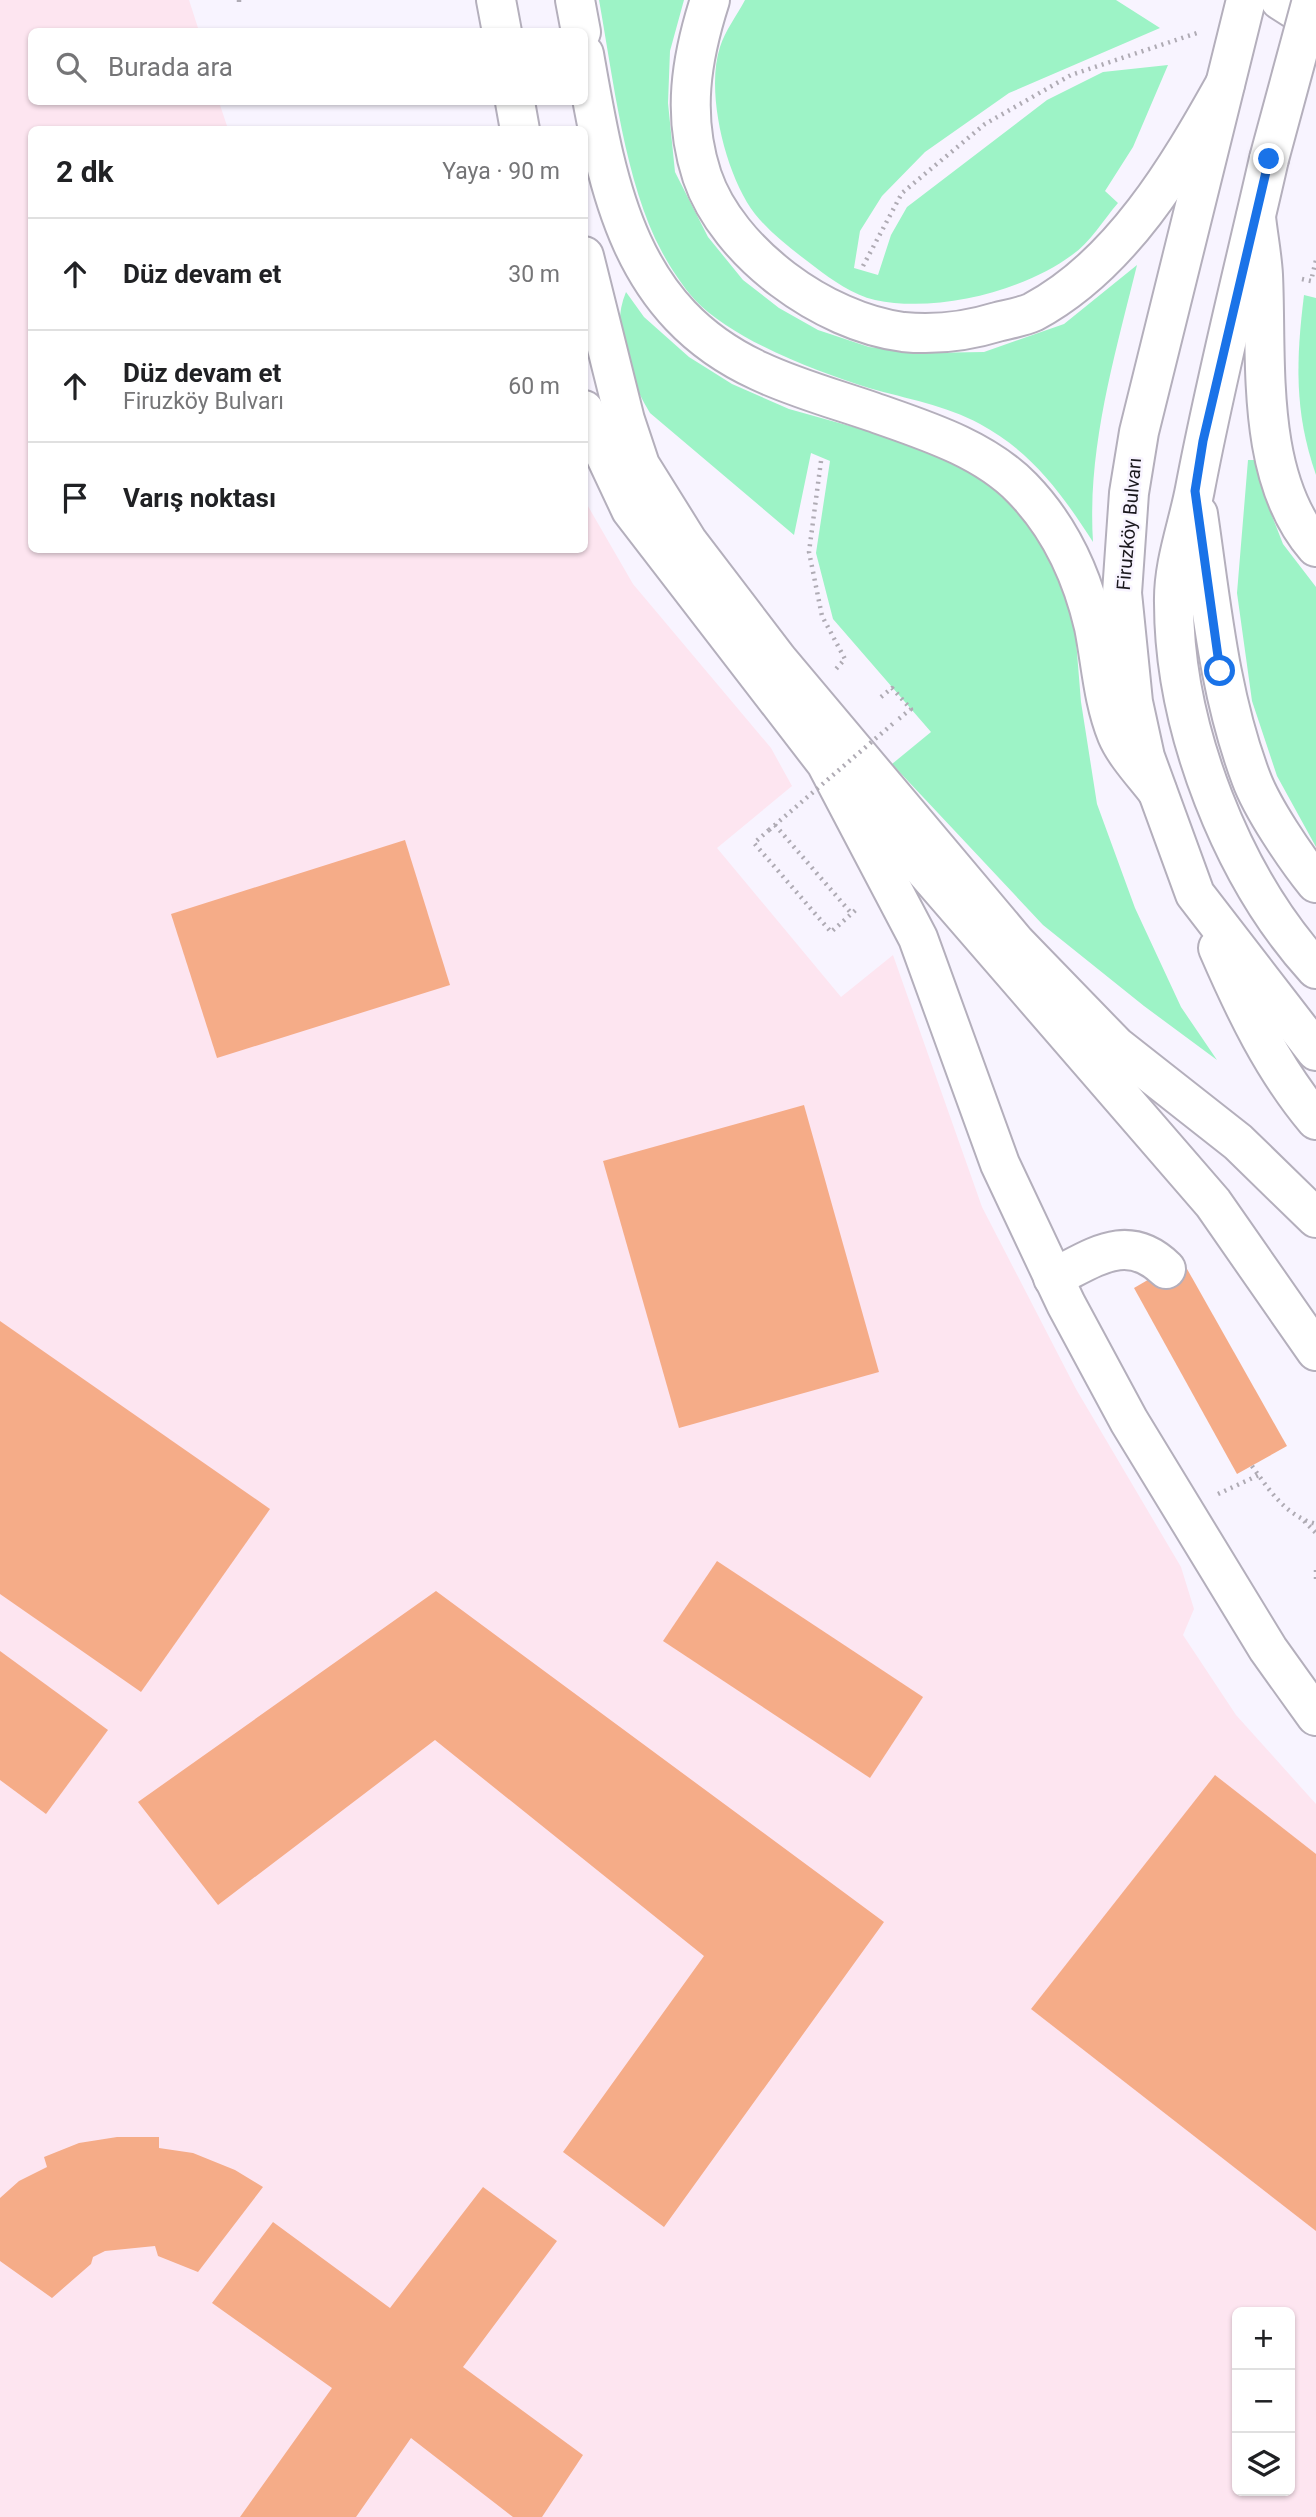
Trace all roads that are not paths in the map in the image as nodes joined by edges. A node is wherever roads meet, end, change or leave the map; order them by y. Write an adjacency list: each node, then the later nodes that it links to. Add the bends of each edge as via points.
1 (496, 0): 8 (main road)
2 (575, 0): 9 (main road)
3 (710, 0): 11 (main road, via 689,79 693,128 702,177 729,226 800,293 856,321 904,332 970,330 1032,312 1084,275 1155,201)
4 (1246, 0): 11 (main road, Firuzköy Bulvarı)
5 (1280, 0): 7 (main road)
6 (1312, 0): 14 (main road, bridge)
7 (1316, 23)
8 (501, 28)
9 (579, 28)
10 (588, 75): 20 (main road, via 626,235 675,314 714,346 758,371 984,456 1021,487 1050,522 1079,572 1118,736)
11 (1225, 84): 20 (main road, Firuzköy Bulvarı, via 1153,369 1129,493 1124,617 1133,702 1144,757)
12 (516, 105): 13 (main road)
13 (519, 126)
14 (1256, 217): 17 (main road); 18 (main road, via 1263,270 1267,414 1288,501)
15 (588, 272): 26 (main road, via 640,465 688,542 778,660 1016,943 1116,1046 1238,1142)
16 (588, 419): 19 (main road, via 631,510)
17 (1195, 491): 21 (main road, via 1220,671 1251,779); 23 (main road, via 1174,601 1178,674 1188,725 1254,886)
18 (1316, 547)
19 (826, 763): 28 (main road, via 918,938 1000,1164); 29 (main road, via 897,838 1213,1203)
20 (1157, 791): 22 (main road, Firuzköy Bulvarı)
21 (1316, 883)
22 (1195, 894): 24 (main road, Firuzköy Bulvarı); 25 (main road, via 1245,1011 1298,1099)
23 (1316, 970)
24 (1316, 1051)
25 (1316, 1120)
26 (1316, 1218)
27 (1166, 1269): 28 (main road, via 1151,1254 1135,1249 1108,1251)
28 (1053, 1278): 30 (main road, via 1129,1420 1268,1649)
29 (1316, 1351)
30 (1316, 1716)

